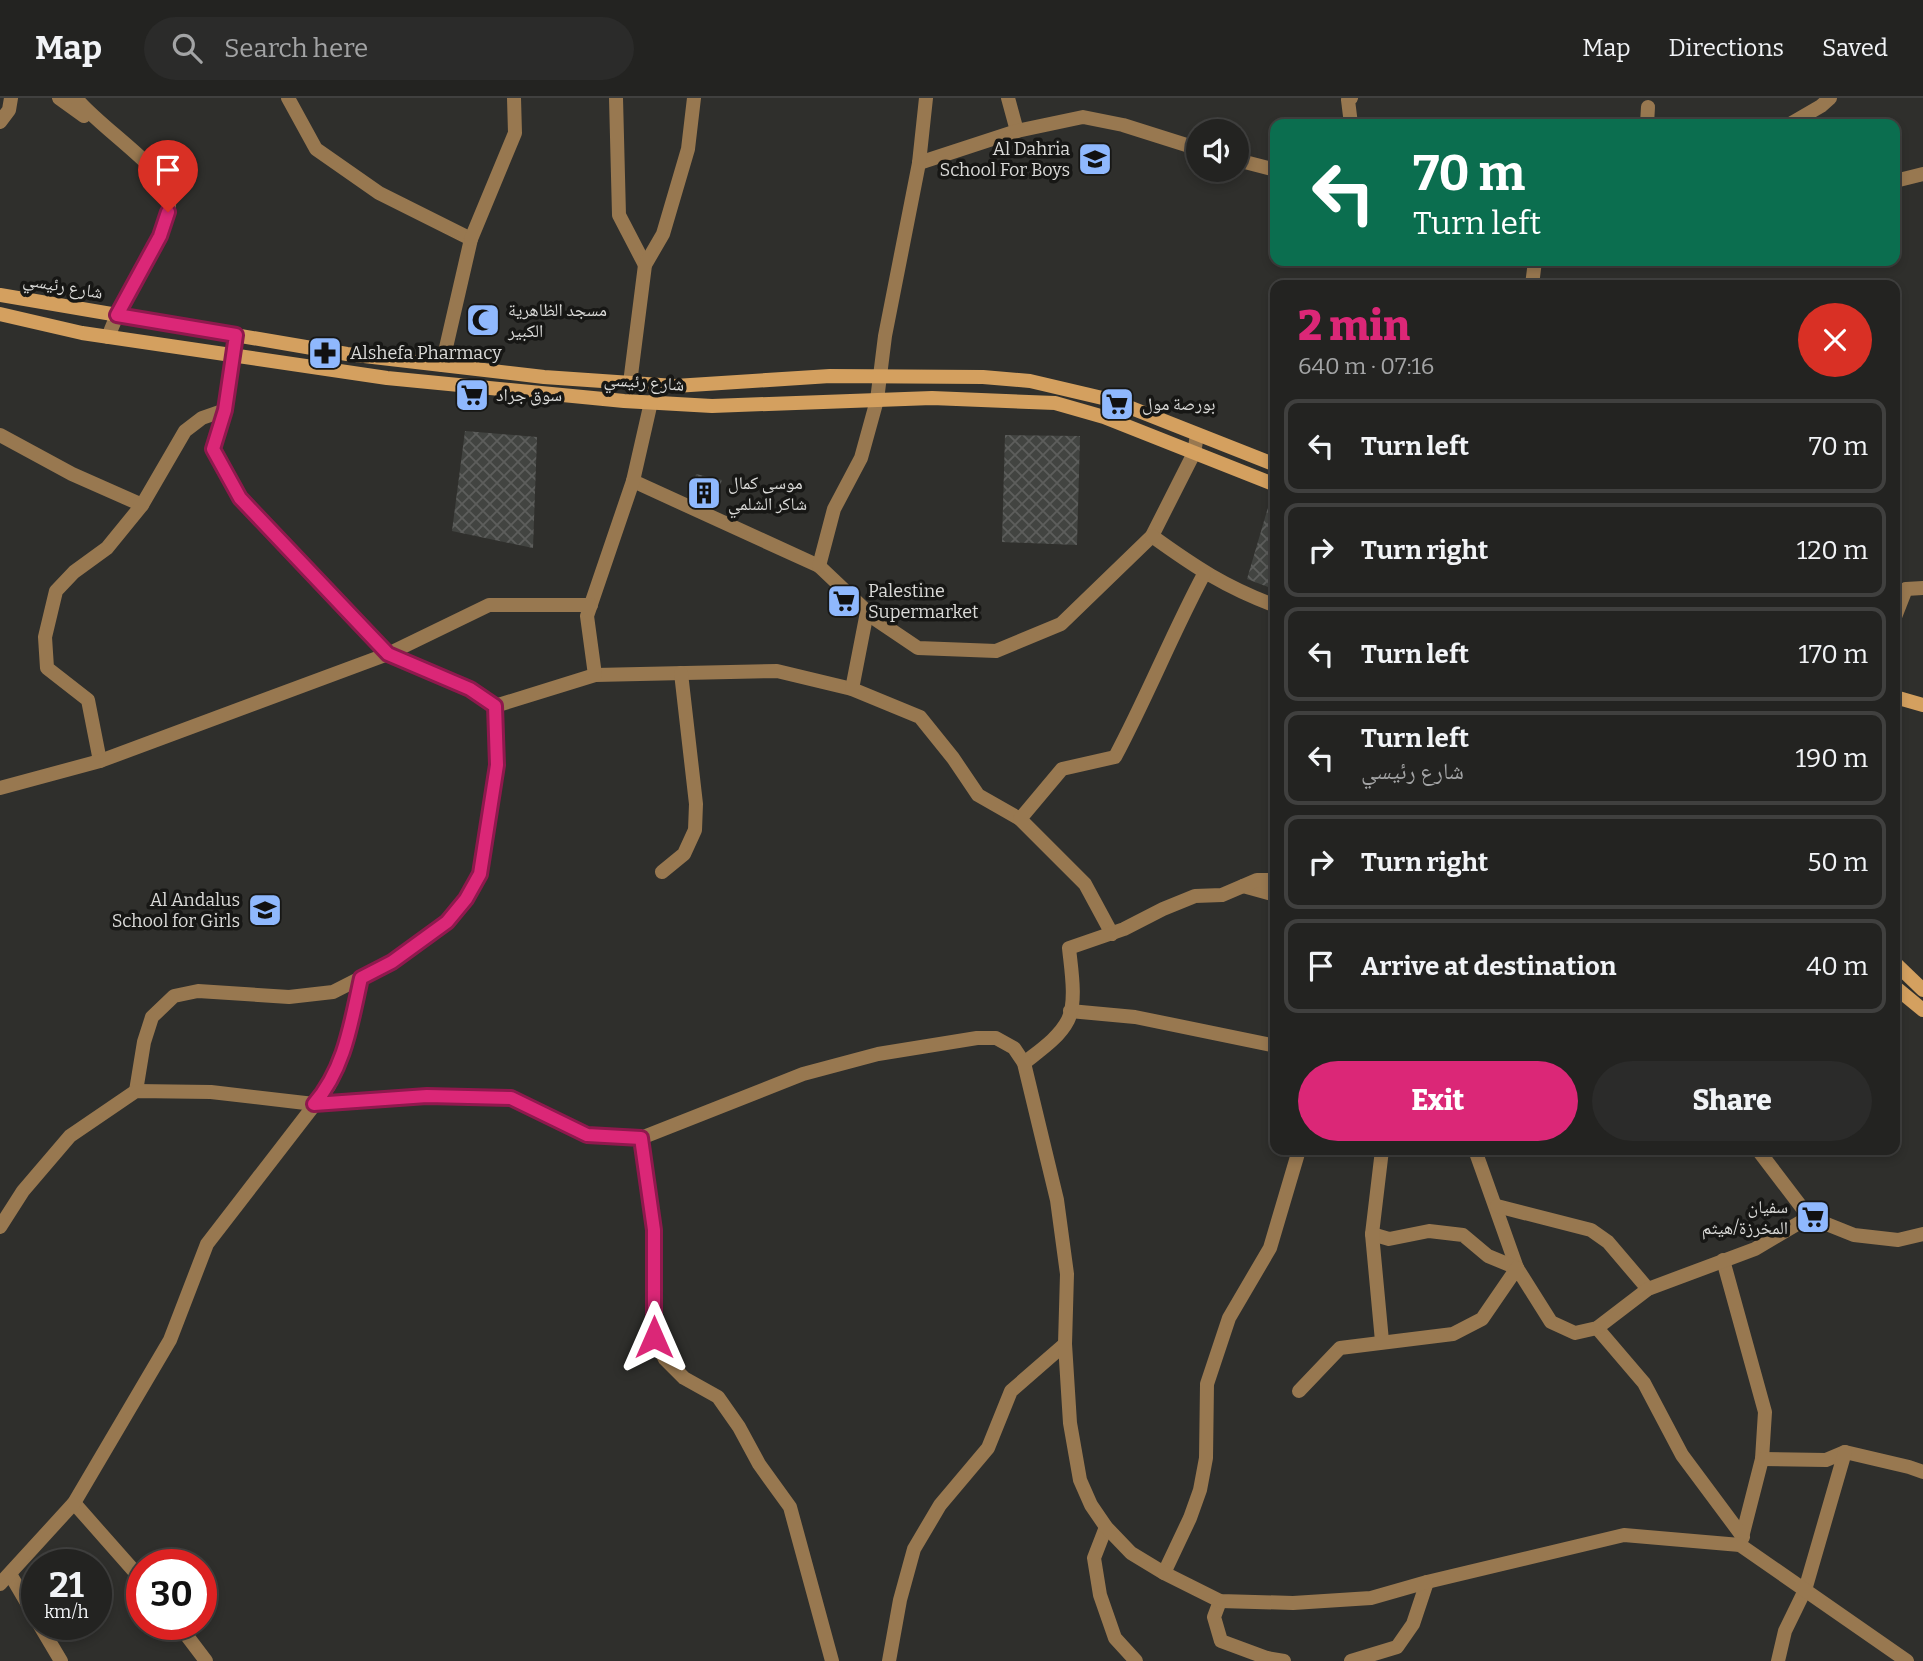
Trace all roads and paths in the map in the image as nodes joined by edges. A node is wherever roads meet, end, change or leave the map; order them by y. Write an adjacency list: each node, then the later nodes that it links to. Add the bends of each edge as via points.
1 (11, 98): 16 (street)
2 (59, 98): 18 (street)
3 (76, 98): 18 (street)
4 (288, 98): 25 (street, via 316,149 379,193)
5 (514, 98): 25 (street, via 514,133)
6 (616, 98): 26 (street, via 619,215)
7 (694, 98): 26 (street, via 688,149 663,234)
8 (926, 98): 20 (street)
9 (1008, 98): 17 (street)
10 (1351, 98): 13 (street)
11 (1830, 98): 15 (street)
12 (1648, 107): 14 (street)
13 (1350, 119)
14 (1647, 119)
15 (1799, 119)
16 (0, 122)
17 (1017, 131): 19 (street, via 1083,117); 20 (street)
18 (117, 139): 29 (street, via 160,177 169,200 160,236)
19 (1186, 145)
20 (919, 163): 34 (street)
21 (1249, 163): 22 (street)
22 (1270, 168)
23 (1923, 174): 24 (street)
24 (1900, 180)
25 (471, 239): 33 (street)
26 (645, 265): 35 (street)
27 (0, 295): 29 (main road, شارع رئيسي)
28 (0, 314): 31 (main road, شارع رئيسي)
29 (117, 315): 30 (main road, شارع رئيسي); 31 (street)
30 (236, 335): 32 (street); 33 (main road, شارع رئيسي)
31 (108, 337): 32 (main road, شارع رئيسي)
32 (233, 355): 37 (main road, شارع رئيسي, via 387,378); 38 (street)
33 (442, 365): 35 (main road, شارع رئيسي)
34 (880, 377): 35 (main road, شارع رئيسي, via 675,386); 36 (street); 40 (main road, شارع رئيسي, via 1030,381 1111,400)
35 (630, 383)
36 (877, 400): 37 (main road, شارع رئيسي, via 712,406); 41 (main road, شارع رئيسي, via 1055,403); 47 (street, via 861,458 834,509)
37 (651, 402): 43 (street)
38 (225, 410): 45 (street, via 185,430); 54 (street, via 213,449 240,498)
39 (0, 435): 45 (street)
40 (1197, 435): 41 (street); 42 (main road, شارع رئيسي)
41 (1194, 453): 44 (main road, شارع رئيسي); 46 (street)
42 (1270, 463)
43 (633, 481): 47 (street); 50 (street)
44 (1270, 483)
45 (142, 506): 61 (street, via 107,548 56,591 46,637 47,668 88,700)
46 (1152, 536): 48 (street); 53 (street, via 1061,624 996,651 918,648)
47 (819, 566): 53 (street)
48 (1205, 574): 51 (street); 63 (street, via 1115,757 1062,769)
49 (1923, 588): 52 (street, via 1906,589)
50 (591, 604): 54 (street, via 489,605); 56 (street, via 587,616)
51 (1270, 604)
52 (1900, 604)
53 (867, 612): 57 (street)
54 (388, 654): 60 (street, via 470,689); 61 (street)
55 (681, 673): 56 (street); 57 (street, via 777,671); 64 (street, via 695,830 684,855)
56 (595, 675): 60 (street)
57 (852, 690): 63 (street, via 920,717 978,795)
58 (1900, 698): 59 (main road)
59 (1923, 705)
60 (495, 706): 70 (street, via 497,765 480,874 447,922 392,962)
61 (100, 761): 62 (street)
62 (0, 788)
63 (1020, 819): 68 (street, via 1085,884)
64 (662, 873)
65 (1270, 880): 66 (street)
66 (1243, 886): 67 (street); 68 (street, via 1222,895 1195,896)
67 (1270, 893)
68 (1112, 934): 74 (street, via 1069,948)
69 (1900, 968): 71 (main road)
70 (361, 978): 77 (street, via 333,992 289,997 198,991 174,996 152,1017); 78 (street, via 348,1040 329,1086)
71 (1923, 990)
72 (1900, 991): 73 (main road)
73 (1923, 1010)
74 (1070, 1011): 75 (street, via 1135,1017); 76 (street, via 1069,1019 1049,1042)
75 (1270, 1045)
76 (1024, 1063): 79 (street, via 1014,1048 996,1038 878,1054 803,1074); 94 (street, via 1058,1200 1067,1274)
77 (136, 1091): 78 (street, via 211,1092); 86 (street, via 70,1136 23,1191)
78 (314, 1104): 79 (street, via 427,1096 511,1098 587,1135); 99 (street, via 207,1244 170,1339)
79 (641, 1138): 113 (street, via 654,1230 654,1337 665,1359 684,1378 718,1397 790,1507)
80 (1298, 1155): 103 (street, via 1270,1248 1229,1318 1216,1357 1208,1384 1206,1458 1200,1490)
81 (1381, 1155): 87 (street)
82 (1477, 1155): 84 (street)
83 (1762, 1155): 85 (street)
84 (1497, 1206): 90 (street); 91 (street, via 1591,1230 1608,1242)
85 (1809, 1217): 88 (street, via 1854,1235 1898,1240); 89 (street, via 1755,1249)
86 (0, 1227)
87 (1372, 1234): 90 (street, via 1389,1239 1429,1231 1463,1235 1488,1256); 93 (street)
88 (1923, 1234)
89 (1723, 1260): 91 (street); 97 (street, via 1765,1412)
90 (1517, 1268): 92 (street, via 1551,1322 1574,1333); 93 (street, via 1482,1319 1453,1334)
91 (1648, 1289): 92 (street)
92 (1597, 1328): 101 (street, via 1644,1383 1682,1455)
93 (1382, 1341): 95 (street, via 1340,1348)
94 (1065, 1344): 100 (street, via 1070,1423 1080,1480); 114 (street, via 1011,1391 988,1448 940,1505 914,1549)
95 (1299, 1391)
96 (1845, 1452): 97 (street, via 1826,1460); 98 (street); 106 (street)
97 (1762, 1459): 101 (street)
98 (1921, 1466)
99 (74, 1503): 102 (street); 104 (street)
100 (1106, 1527): 103 (street, via 1131,1553); 115 (street, via 1094,1558 1100,1595 1115,1638)
101 (1742, 1541): 105 (street, via 1624,1535); 106 (street)
102 (126, 1562)
103 (1164, 1573): 108 (street)
104 (5, 1579): 107 (street)
105 (1427, 1582): 108 (street, via 1371,1598); 117 (street, via 1413,1623 1397,1647)
106 (1805, 1590): 118 (street, via 1785,1631); 119 (street)
107 (21, 1600)
108 (1220, 1601): 116 (street, via 1213,1617 1221,1642)
109 (49, 1640): 111 (street)
110 (190, 1640): 112 (street)
111 (61, 1661)
112 (206, 1661)
113 (832, 1661)
114 (889, 1661)
115 (1136, 1661)
116 (1284, 1661)
117 (1351, 1661)
118 (1778, 1661)
119 (1907, 1661)

